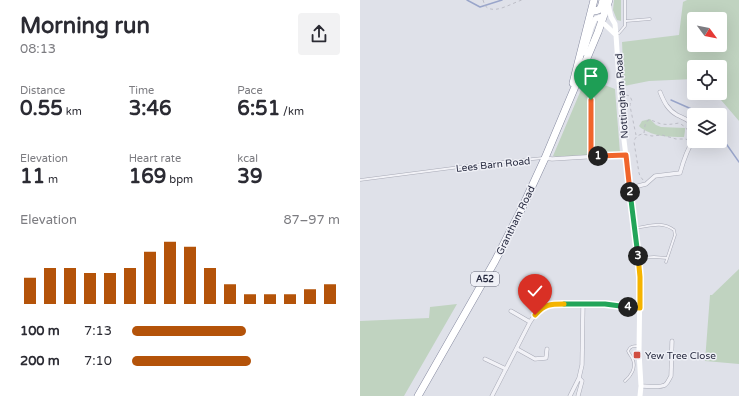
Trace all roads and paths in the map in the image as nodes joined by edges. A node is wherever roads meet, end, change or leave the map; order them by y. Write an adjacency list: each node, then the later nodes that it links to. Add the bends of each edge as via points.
1 (483, 0): 2 (path, via 488,9 502,9)
2 (522, 0)
3 (625, 0): 7 (lane)
4 (606, 1): 5 (highway, Grantham Road / A52); 5 (highway, A52)
5 (599, 12): 8 (street); 8 (street, Nottingham Road, via 615,24); 9 (highway, Grantham Road / A52); 9 (street, via 592,25 582,61); 13 (highway, Grantham Road / A52)
6 (650, 19): 7 (lane)
7 (626, 21): 8 (lane, via 625,26)
8 (616, 34): 18 (street, Nottingham Road)
9 (576, 70): 13 (highway, Grantham Road / A52)
10 (660, 92): 14 (street, via 669,109)
11 (587, 93): 19 (path, via 591,100)
12 (623, 94): 16 (path, via 632,98 630,106)
13 (568, 102): 20 (highway, Grantham Road / A52)
14 (687, 119)
15 (644, 134): 15 (path, via 686,139 688,129 679,123 671,125 648,120); 16 (path)
16 (637, 136): 22 (path, via 634,142 639,173)
17 (689, 148): 22 (street, via 680,173 656,176)
18 (626, 155): 19 (street, Lees Barn Road); 23 (street, Nottingham Road)
19 (591, 157): 20 (street, Lees Barn Road)
20 (545, 158): 21 (lane, Lees Barn Road); 43 (highway, Grantham Road / A52, via 495,261)
21 (360, 180)
22 (646, 184): 23 (street)
23 (630, 188): 24 (street, Nottingham Road)
24 (635, 228): 25 (street, Nottingham Road); 26 (lane, via 660,224 674,230 675,235)
25 (638, 258): 26 (lane); 29 (street, Nottingham Road)
26 (667, 258): 27 (lane)
27 (666, 262)
28 (583, 304): 29 (street); 31 (street, via 546,306); 40 (street, via 582,365)
29 (640, 308): 33 (street, Nottingham Road)
30 (511, 311): 31 (street)
31 (530, 322): 36 (street)
32 (672, 341): 35 (street)
33 (639, 346): 41 (lane, via 629,348 634,363 633,371); 42 (street, Nottingham Road)
34 (667, 347): 35 (street)
35 (672, 347): 42 (street, via 669,381 660,386)
36 (517, 349): 37 (street, via 535,358 546,358); 39 (street)
37 (546, 350)
38 (485, 359): 39 (street)
39 (506, 369): 44 (street)
40 (579, 378): 45 (street); 46 (street, via 582,381)
41 (625, 381)
42 (641, 386): 47 (street, Nottingham Road)
43 (418, 396)
44 (492, 396)
45 (570, 396)
46 (578, 396)
47 (640, 396)

